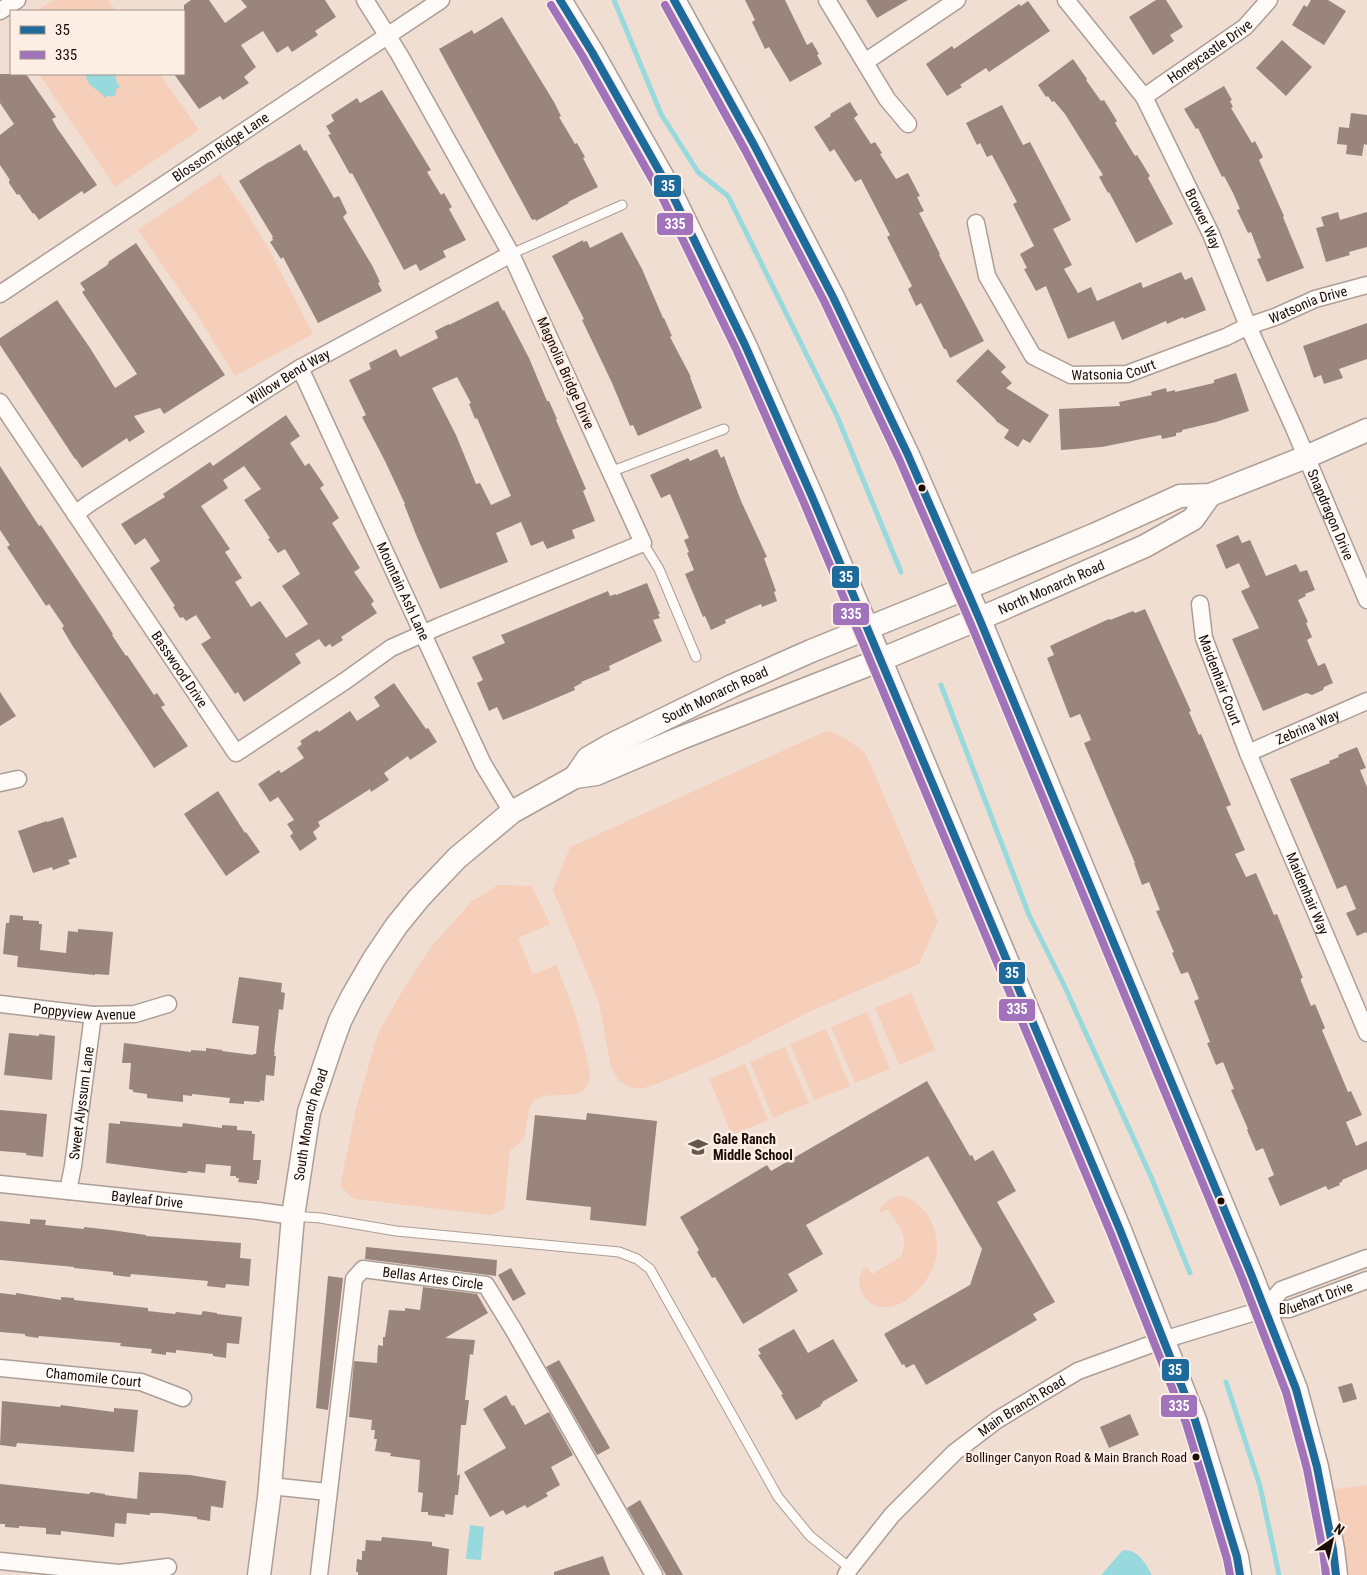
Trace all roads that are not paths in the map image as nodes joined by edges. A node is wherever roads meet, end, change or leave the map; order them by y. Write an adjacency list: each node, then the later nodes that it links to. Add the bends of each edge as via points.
1 (17, 0): 10 (street)
2 (365, 0): 11 (street, Magnolia Bridge Drive)
3 (441, 0): 11 (street, Blossom Ridge Lane)
4 (560, 0): 34 (main road, via 677,205 745,346)
5 (674, 0): 30 (main road, via 746,129 833,297 908,455)
6 (826, 0): 12 (street)
7 (957, 0): 12 (street)
8 (1066, 0): 13 (street, Brower Way)
9 (1269, 0): 13 (street, Honeycastle Drive, via 1245,28)
10 (0, 11)
11 (386, 36): 17 (street, Magnolia Bridge Drive); 19 (street, Blossom Ridge Lane)
12 (865, 62): 14 (street, via 887,99)
13 (1144, 97): 20 (street, Brower Way, via 1211,234)
14 (908, 124)
15 (622, 205): 17 (lane)
16 (976, 223): 20 (street, Watsonia Court, via 987,276 1033,356 1071,375 1127,374)
17 (511, 254): 21 (street, Willow Bend Way); 26 (street, Magnolia Bridge Drive)
18 (1367, 284): 20 (street, Watsonia Drive)
19 (0, 294)
20 (1248, 326): 25 (street, Brower Way)
21 (300, 368): 28 (street, Willow Bend Way); 35 (street, Mountain Ash Lane)
22 (0, 402): 28 (street, Basswood Drive)
23 (724, 429): 26 (lane)
24 (1367, 430): 25 (main road)
25 (1306, 457): 27 (main road); 31 (street, Snapdragon Drive)
26 (610, 472): 29 (street, Magnolia Bridge Drive)
27 (1210, 495): 30 (main road, via 1180,496); 33 (main road, North Monarch Road, via 1193,519 1145,546)
28 (76, 514): 35 (street, Basswood Drive, via 236,753 391,648)
29 (643, 543): 35 (street); 36 (lane, via 659,569)
30 (966, 588): 33 (main road); 34 (main road)
31 (1367, 600)
32 (1200, 604): 39 (street, Maidenhair Court, via 1204,638)
33 (979, 618): 37 (main road, North Monarch Road); 53 (main road)
34 (867, 628): 37 (main road); 40 (main road, South Monarch Road, via 732,686 609,746 588,758)
35 (423, 635): 43 (street, Mountain Ash Lane, via 483,764)
36 (696, 657)
37 (880, 660): 40 (main road, South Monarch Road, via 596,774); 54 (main road, via 1120,1230)
38 (1367, 701): 39 (street, Zebrina Way)
39 (1248, 753): 47 (street, Maidenhair Way)
40 (575, 777): 43 (main road, South Monarch Road)
41 (18, 779): 42 (street)
42 (0, 783)
43 (512, 812): 50 (main road, South Monarch Road, via 457,858 419,898 374,959 352,997 334,1038 309,1112)
44 (0, 1004): 46 (street, Poppyview Avenue)
45 (168, 1004): 46 (street, Poppyview Avenue, via 135,1014)
46 (93, 1015): 49 (street, Sweet Alyssum Lane)
47 (1367, 1033)
48 (0, 1184): 49 (street, Bayleaf Drive)
49 (68, 1191): 50 (street, Bayleaf Drive)
50 (293, 1216): 57 (main road, South Monarch Road); 61 (lane, via 396,1231 619,1252 637,1259 650,1269 778,1497 810,1536)
51 (1367, 1258): 53 (street, Bluehart Drive, via 1281,1290)
52 (1367, 1280): 53 (street, Bluehart Drive, via 1289,1309)
53 (1265, 1309): 54 (street, Bluehart Drive); 66 (main road, via 1298,1398 1317,1467)
54 (1163, 1340): 61 (street, Main Branch Road, via 1078,1371 997,1420 955,1452 899,1508); 65 (main road, via 1195,1420)
55 (0, 1368): 56 (street, Chamomile Court, via 141,1382)
56 (183, 1398)
57 (270, 1486): 58 (street); 62 (main road, South Monarch Road)
58 (328, 1492): 63 (street, Bellas Artes Circle); 64 (street, Bellas Artes Circle, via 354,1279 363,1269 486,1285)
59 (0, 1560): 60 (street, via 119,1573)
60 (168, 1567)
61 (848, 1571)
62 (259, 1575)
63 (318, 1575)
64 (654, 1575)
65 (1240, 1575)
66 (1336, 1575)

